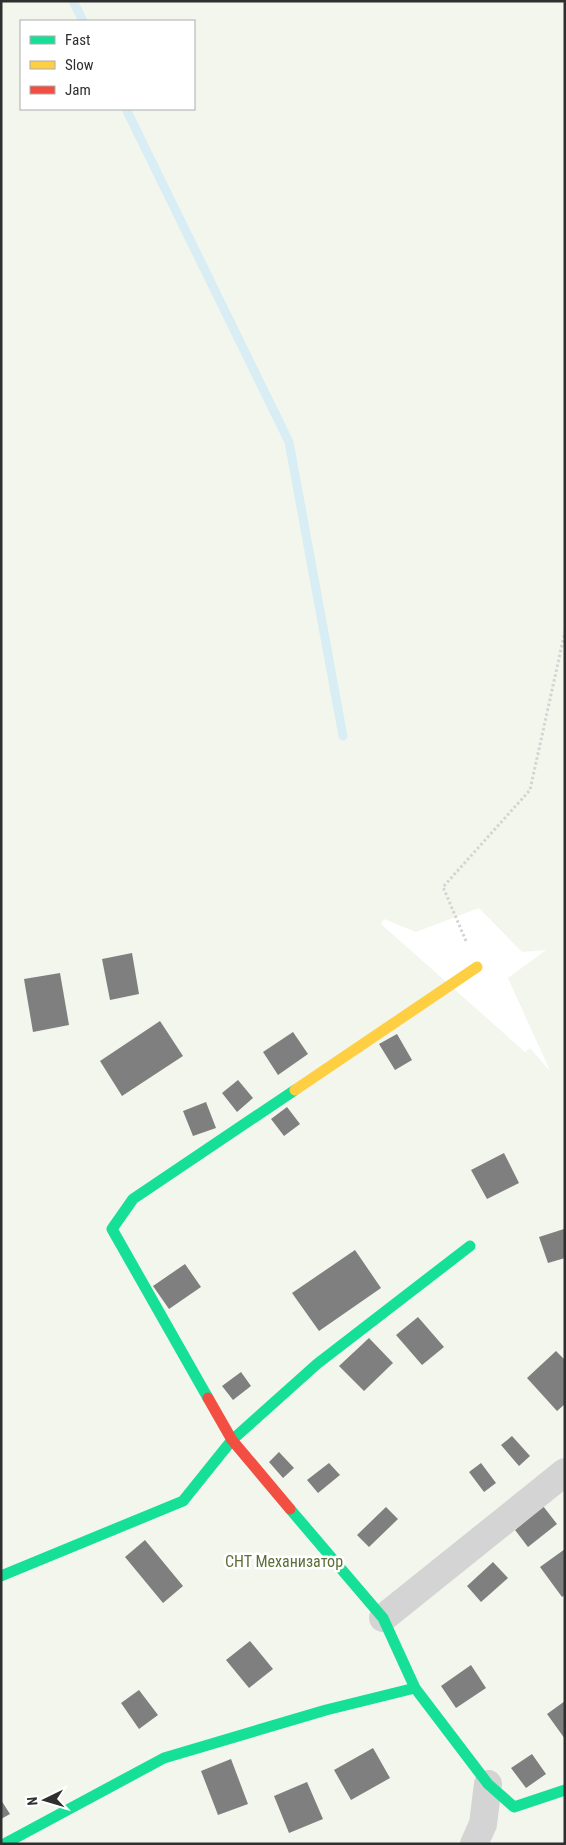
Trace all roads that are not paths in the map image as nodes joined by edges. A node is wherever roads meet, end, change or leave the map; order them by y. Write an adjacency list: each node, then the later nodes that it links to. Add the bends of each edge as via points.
1 (477, 967): 3 (street, via 133,1199 112,1229)
2 (470, 1246): 3 (street, via 317,1364)
3 (232, 1440): 5 (street, via 183,1501); 6 (street)
4 (565, 1472): 6 (street)
5 (1, 1576)
6 (383, 1618): 7 (street)
7 (415, 1688): 8 (street); 10 (street, via 326,1710 164,1758)
8 (488, 1784): 9 (street, via 514,1808); 11 (street, via 483,1824)
9 (565, 1790)
10 (4, 1844)
11 (474, 1844)

